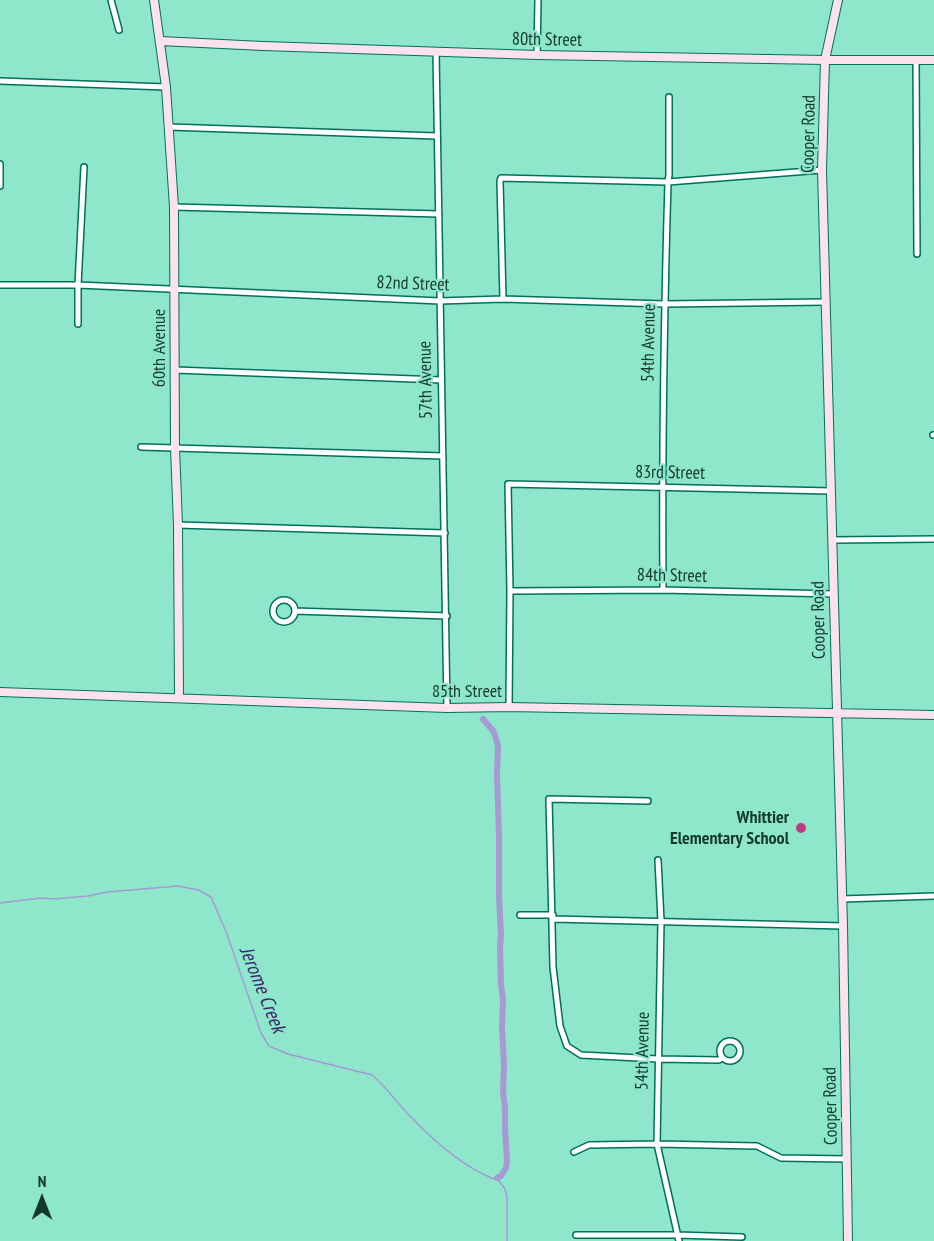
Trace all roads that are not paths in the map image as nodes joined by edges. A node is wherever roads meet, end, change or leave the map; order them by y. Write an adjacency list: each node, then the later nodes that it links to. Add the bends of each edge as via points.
1 (111, 0): 5 (street)
2 (154, 0): 6 (street, 60th Avenue)
3 (538, 0): 8 (street)
4 (838, 0): 10 (street, Cooper Road)
5 (119, 30)
6 (160, 41): 7 (street, 80th Street); 13 (street, 60th Avenue)
7 (436, 52): 8 (street, 80th Street); 16 (street, 57th Avenue)
8 (537, 55): 10 (street, 80th Street)
9 (916, 59): 10 (street, 80th Street); 11 (street, 80th Street); 24 (street)
10 (825, 60): 19 (street, Cooper Road)
11 (934, 60)
12 (0, 81): 13 (street)
13 (166, 87): 15 (street, 60th Avenue)
14 (669, 97): 20 (street, 54th Avenue)
15 (169, 127): 16 (street); 22 (street, 60th Avenue)
16 (437, 135): 23 (street, 57th Avenue)
17 (0, 164): 21 (street)
18 (84, 167): 26 (street)
19 (822, 170): 20 (street); 30 (street, Cooper Road)
20 (668, 182): 28 (street, via 501,178); 31 (street, 54th Avenue)
21 (0, 186)
22 (174, 207): 23 (street); 27 (street, 60th Avenue)
23 (439, 214): 29 (street, 57th Avenue)
24 (917, 254)
25 (0, 285): 26 (street, 82nd Street)
26 (78, 285): 27 (street, 82nd Street); 32 (street)
27 (175, 290): 29 (street, 82nd Street); 33 (street, 60th Avenue)
28 (503, 299): 29 (street, 82nd Street); 31 (street, 82nd Street)
29 (440, 301): 34 (street, 57th Avenue)
30 (825, 302): 31 (street, 82nd Street); 39 (street, Cooper Road)
31 (664, 304): 38 (street, 54th Avenue)
32 (78, 324)
33 (175, 370): 34 (street); 36 (street, 60th Avenue)
34 (441, 380): 37 (street, 57th Avenue)
35 (141, 447): 36 (street)
36 (175, 448): 37 (street); 40 (street, 60th Avenue)
37 (443, 456): 41 (street, 57th Avenue)
38 (662, 488): 39 (street, 83rd Street); 44 (street, 54th Avenue); 45 (street, 83rd Street, via 508,484)
39 (831, 491): 43 (street, Cooper Road)
40 (178, 525): 41 (street); 50 (street, 60th Avenue)
41 (445, 533): 48 (street, 57th Avenue)
42 (934, 539): 43 (street)
43 (832, 540): 46 (street, Cooper Road)
44 (663, 590): 45 (street, 84th Street); 46 (street, 84th Street)
45 (510, 591): 51 (street)
46 (833, 594): 53 (street, Cooper Road)
47 (295, 611): 47 (street, via 283,600 274,605 272,612 275,619 286,622); 48 (street)
48 (447, 616): 52 (street, 57th Avenue)
49 (0, 692): 50 (street, 85th Street)
50 (179, 698): 52 (street, 85th Street)
51 (509, 707): 52 (street, 85th Street); 53 (street, 85th Street)
52 (447, 708)
53 (836, 713): 54 (street, 85th Street); 58 (street, Cooper Road)
54 (934, 715)
55 (648, 801): 60 (street, via 549,799)
56 (658, 860): 61 (street, 54th Avenue)
57 (934, 896): 58 (street)
58 (842, 899): 62 (street, Cooper Road)
59 (520, 915): 60 (street)
60 (553, 917): 61 (street); 64 (street, via 560,1026 567,1046 580,1055)
61 (661, 921): 62 (street); 64 (street, 54th Avenue)
62 (843, 926): 67 (street, Cooper Road)
63 (722, 1058): 64 (street)
64 (658, 1059): 65 (street, 54th Avenue)
65 (657, 1144): 66 (street, via 589,1144); 67 (street, via 757,1146 781,1158); 69 (street, 54th Avenue)
66 (574, 1152)
67 (847, 1159): 71 (street, Cooper Road)
68 (576, 1235): 69 (street)
69 (678, 1238): 70 (street)
70 (742, 1238)
71 (848, 1241)

